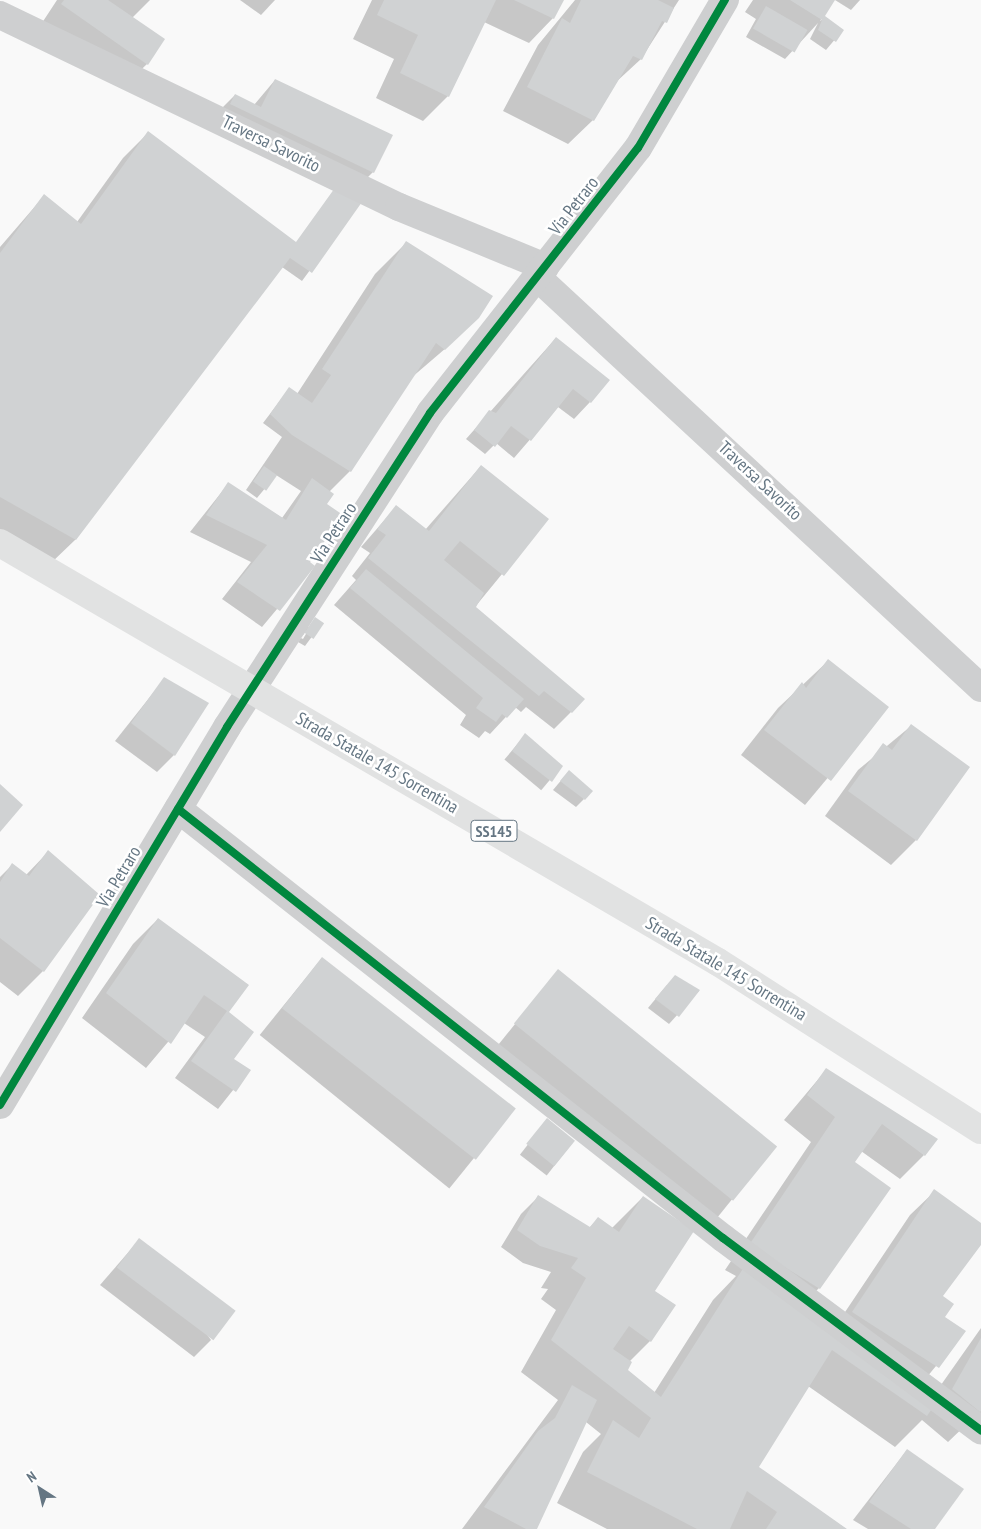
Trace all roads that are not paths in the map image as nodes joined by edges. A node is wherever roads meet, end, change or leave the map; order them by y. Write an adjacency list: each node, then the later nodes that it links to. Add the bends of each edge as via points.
1 (724, 0): 3 (street, Via Petraro, via 638,148)
2 (0, 15): 3 (street, Traversa Savorito)
3 (541, 272): 5 (street, Traversa Savorito); 6 (street, Via Petraro, via 430,412)
4 (0, 543): 8 (highway, Strada Statale 145 Sorrentina / SS145, via 718,962)
5 (981, 688)
6 (178, 809): 7 (street, Via Petraro); 9 (street, via 723,1238)
7 (0, 1105)
8 (981, 1130)
9 (981, 1430)

